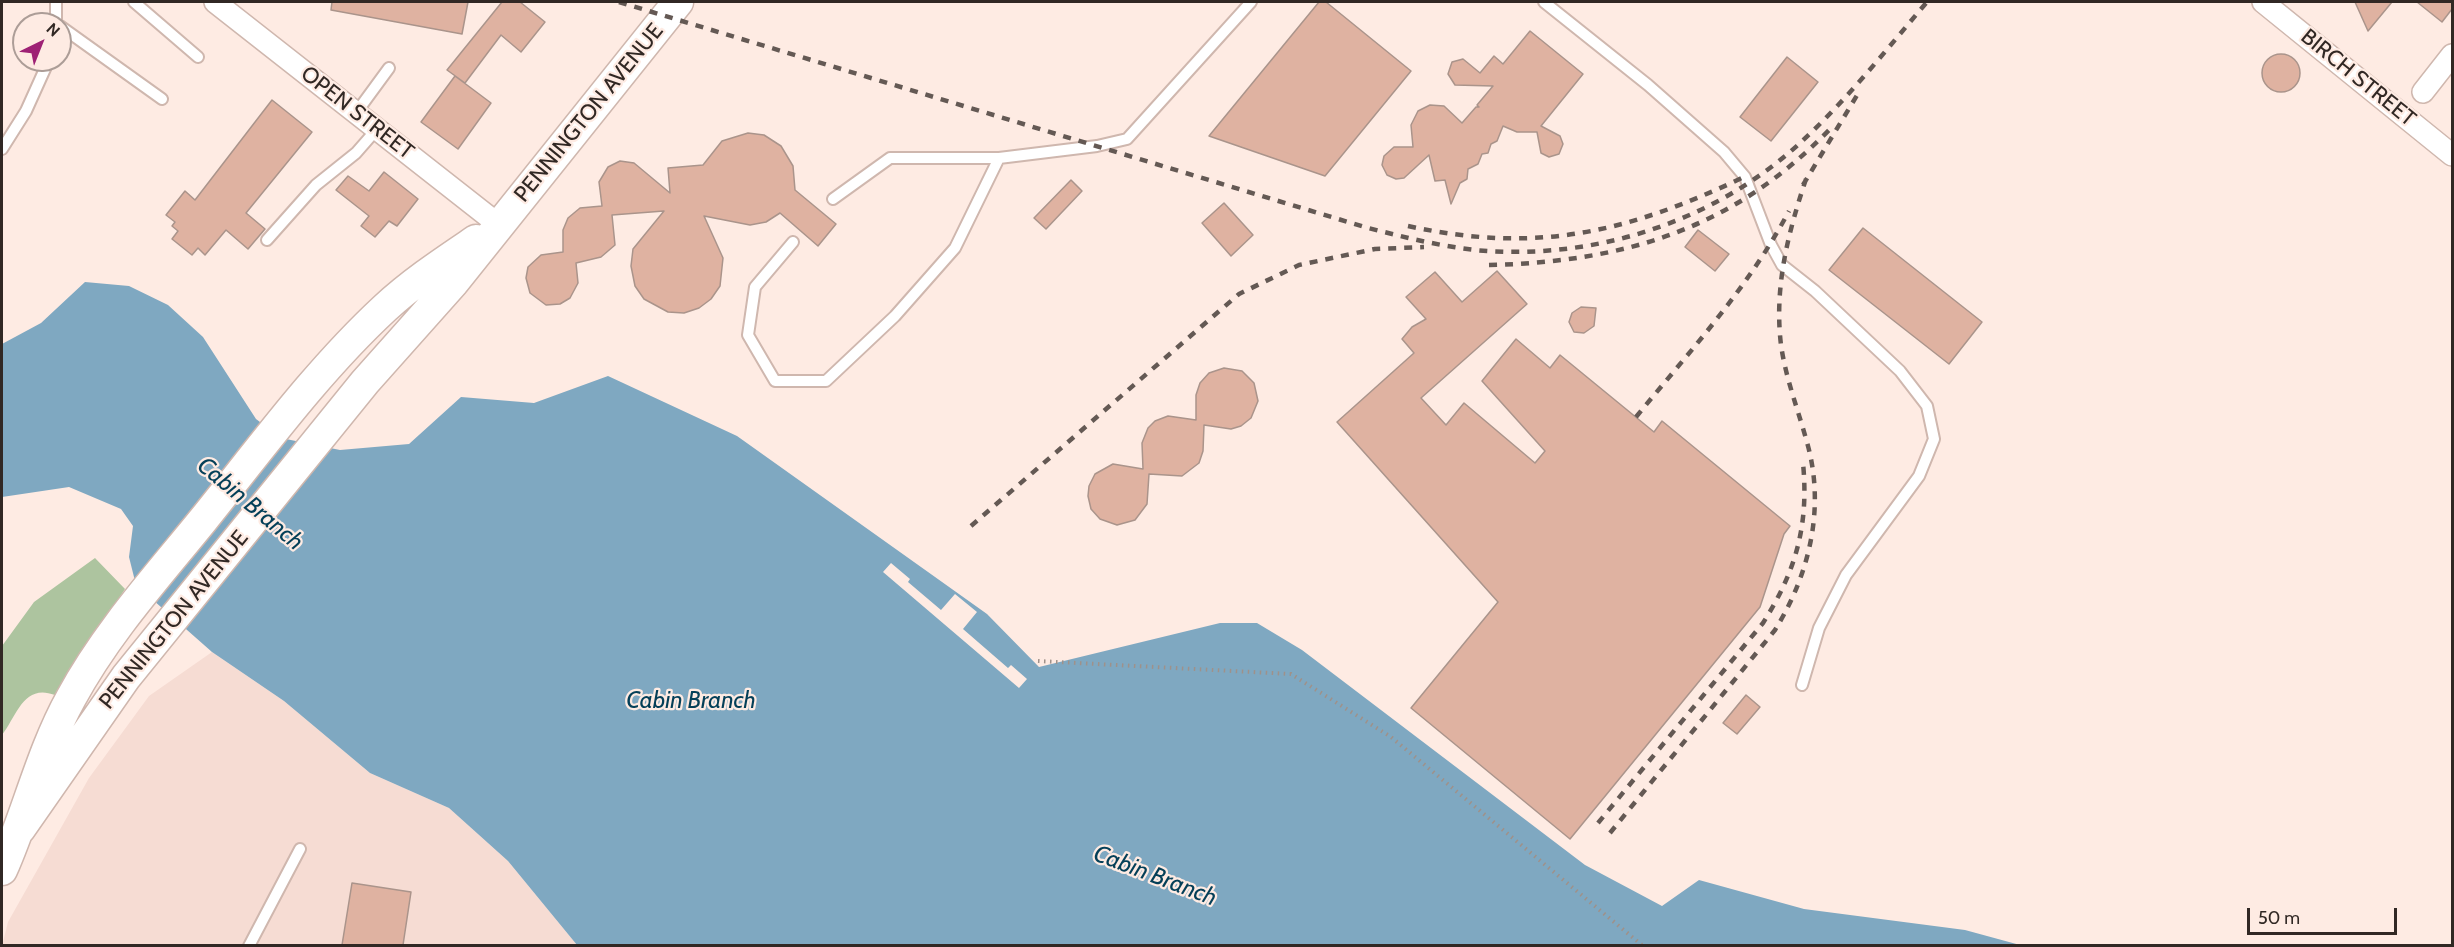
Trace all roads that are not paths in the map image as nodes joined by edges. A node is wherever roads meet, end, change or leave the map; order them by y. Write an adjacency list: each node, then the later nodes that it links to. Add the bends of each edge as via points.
1 (134, 2): 9 (lane)
2 (215, 2): 14 (street, OPEN STREET)
3 (678, 2): 20 (main road, PENNINGTON AVENUE)
4 (1251, 2): 18 (lane, via 1127,139)
5 (1544, 2): 23 (lane, via 1724,152 1744,177 1782,265 1900,370 1927,406 1934,439 1919,476 1846,575 1819,628)
6 (2263, 2): 17 (street, BIRCH STREET)
7 (72, 34): 13 (lane)
8 (2452, 55): 12 (street)
9 (198, 57)
10 (389, 68): 14 (lane)
11 (44, 72): 16 (lane, via 26,111)
12 (2423, 92)
13 (162, 99)
14 (356, 112): 15 (street, OPEN STREET)
15 (377, 129): 20 (street, OPEN STREET); 21 (lane, via 356,153 316,185)
16 (2, 149)
17 (2452, 155)
18 (999, 158): 19 (lane, via 890,158); 22 (lane, via 955,248 895,316 826,381 775,381 748,335 755,287)
19 (833, 199)
20 (499, 225): 24 (main road, PENNINGTON AVENUE, via 126,677); 24 (main road, PENNINGTON AVENUE, via 437,266 386,307 296,405 132,608 70,699 47,750)
21 (267, 240)
22 (793, 242)
23 (1802, 685)
24 (20, 829): 26 (main road, PENNINGTON AVENUE)
25 (300, 849): 27 (lane)
26 (2, 870)
27 (249, 945)

